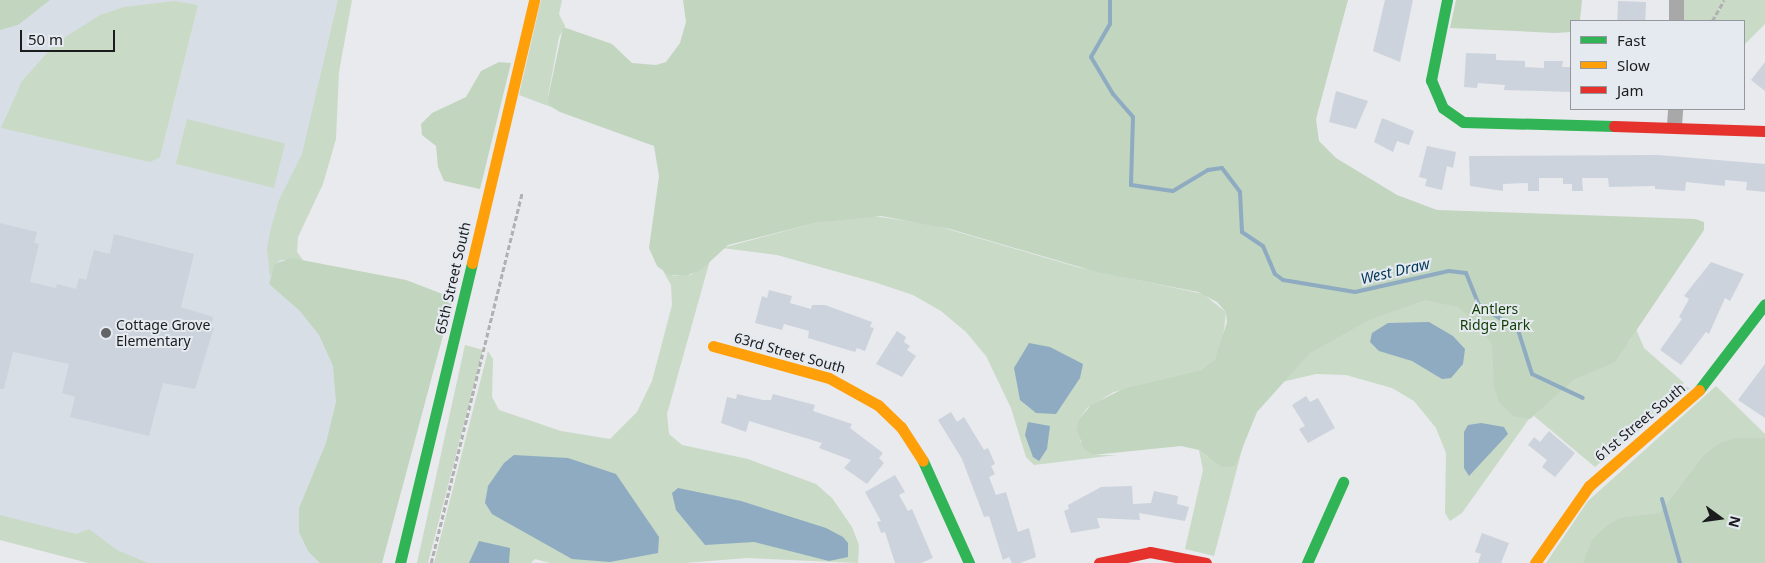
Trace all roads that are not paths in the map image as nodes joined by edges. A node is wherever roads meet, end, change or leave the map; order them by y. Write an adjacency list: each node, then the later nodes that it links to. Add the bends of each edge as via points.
1 (534, 0): 11 (street, 65th Street South)
2 (1447, 0): 6 (street, via 1431,77 1437,99 1456,118 1479,124)
3 (1676, 0): 4 (street)
4 (1676, 20)
5 (1675, 110): 6 (street)
6 (1674, 125): 7 (street)
7 (1765, 131)
8 (1765, 304): 16 (street, 61st Street South, via 1709,381 1589,486)
9 (712, 346): 12 (street, 63rd Street South, via 829,378 882,408 901,426 922,458)
10 (1343, 482): 15 (street)
11 (400, 563)
12 (969, 563)
13 (1099, 563): 14 (street, via 1150,552)
14 (1206, 563)
15 (1307, 563)
16 (1536, 563)

